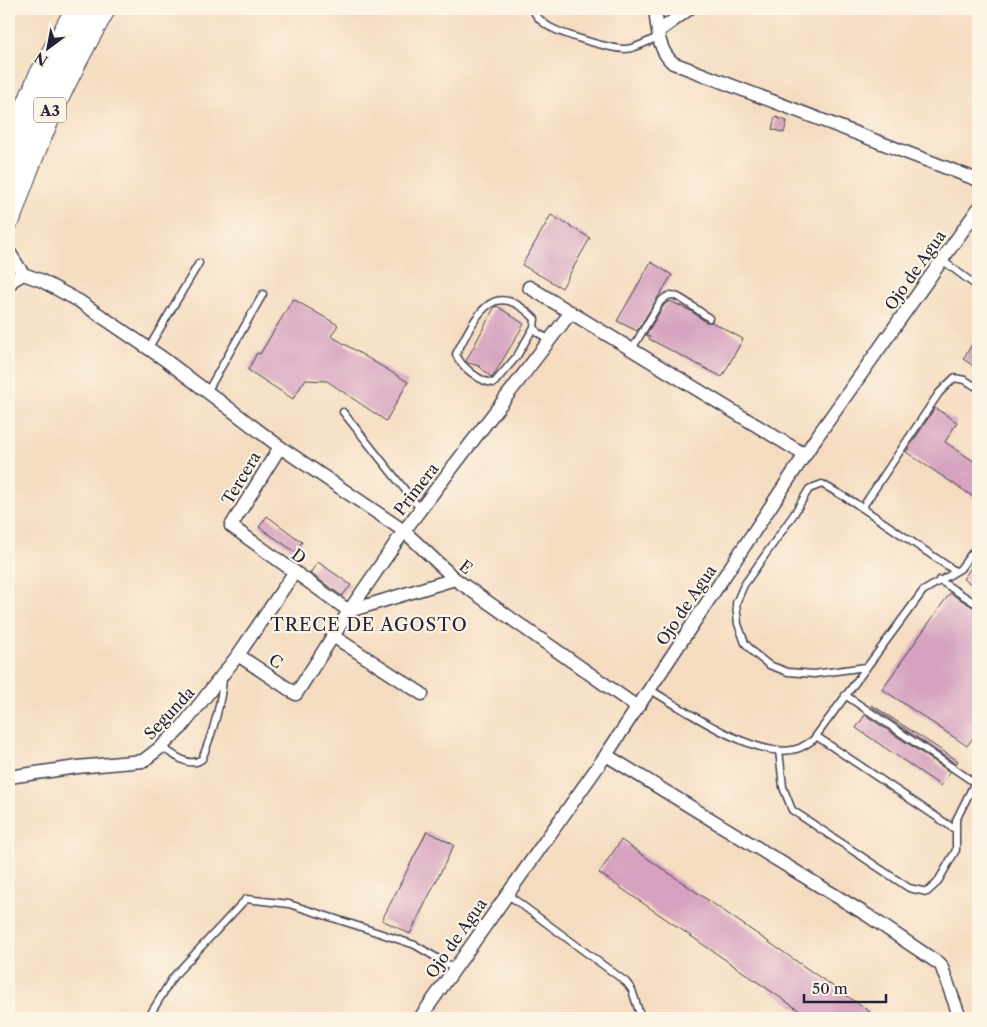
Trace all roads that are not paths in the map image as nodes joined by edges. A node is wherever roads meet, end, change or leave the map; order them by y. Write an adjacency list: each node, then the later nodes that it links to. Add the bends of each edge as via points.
1 (78, 9): 7 (highway, A3, via 40,78)
2 (104, 9): 10 (highway, A3, via 60,89)
3 (533, 9): 6 (lane, via 546,25 557,30 625,49)
4 (655, 9): 6 (street)
5 (689, 9): 6 (street)
6 (658, 34): 8 (street, via 667,58 673,63)
7 (9, 154)
8 (978, 180)
9 (978, 209): 12 (street, Ojo de Agua)
10 (9, 216)
11 (9, 252): 14 (street)
12 (942, 260): 17 (lane); 29 (street, Ojo de Agua)
13 (199, 263): 23 (lane)
14 (23, 274): 15 (street); 23 (street, E, via 80,301)
15 (9, 285)
16 (530, 287): 19 (street)
17 (978, 287)
18 (263, 294): 26 (lane)
19 (572, 312): 22 (street, Primera); 24 (street)
20 (709, 318): 24 (lane, via 678,297 666,297)
21 (534, 328): 21 (lane, via 517,356 494,383 487,383 458,361 456,354 471,327 485,306 497,300 505,299 526,310 535,319); 22 (lane)
22 (550, 340): 31 (street, Primera)
23 (148, 349): 26 (street, E)
24 (632, 349): 29 (street)
25 (978, 388): 30 (lane, via 954,378 939,393)
26 (207, 392): 28 (street, E)
27 (343, 412): 31 (lane)
28 (280, 447): 32 (street, Tercera); 33 (street, E)
29 (805, 455): 45 (street, Ojo de Agua)
30 (862, 508): 35 (lane); 43 (lane, via 822,484 809,489 744,585 736,603 738,624 745,642 768,665 788,672 814,674)
31 (421, 510): 33 (street, Primera)
32 (231, 526): 36 (street, D)
33 (404, 531): 37 (street, E); 40 (street, Primera)
34 (977, 549): 35 (lane)
35 (956, 571): 38 (lane)
36 (294, 573): 40 (street, D); 42 (street, Segunda)
37 (455, 579): 40 (street); 49 (street, E)
38 (940, 580): 39 (lane); 43 (lane, via 923,591)
39 (978, 605)
40 (349, 611): 41 (street, Primera)
41 (333, 636): 46 (street, Primera); 47 (street)
42 (238, 655): 44 (street, Segunda); 46 (street, C)
43 (866, 666): 48 (lane)
44 (224, 674): 51 (street, Segunda, via 181,728); 51 (lane, via 218,716 202,758 197,762 186,762)
45 (649, 689): 49 (street, Ojo de Agua); 52 (lane, via 742,742)
46 (296, 694)
47 (422, 694)
48 (845, 695): 50 (lane); 56 (lane)
49 (637, 707): 53 (street, Ojo de Agua)
50 (816, 736): 52 (lane, via 796,749); 57 (lane)
51 (161, 747): 55 (street, Segunda, via 143,761 77,766)
52 (779, 750): 57 (lane, via 783,787 792,810 909,888 928,892 937,883 956,850)
53 (606, 755): 58 (street, Ojo de Agua); 63 (street, via 867,915 941,965)
54 (978, 776): 56 (lane)
55 (9, 777)
56 (975, 783): 57 (lane, via 956,820)
57 (956, 830)
58 (507, 894): 59 (street, Ojo de Agua); 62 (lane, via 626,982)
59 (454, 968): 60 (lane, via 415,945 289,904 246,899 173,977); 61 (street, Ojo de Agua)
60 (148, 1018)
61 (420, 1018)
62 (641, 1018)
63 (960, 1018)

